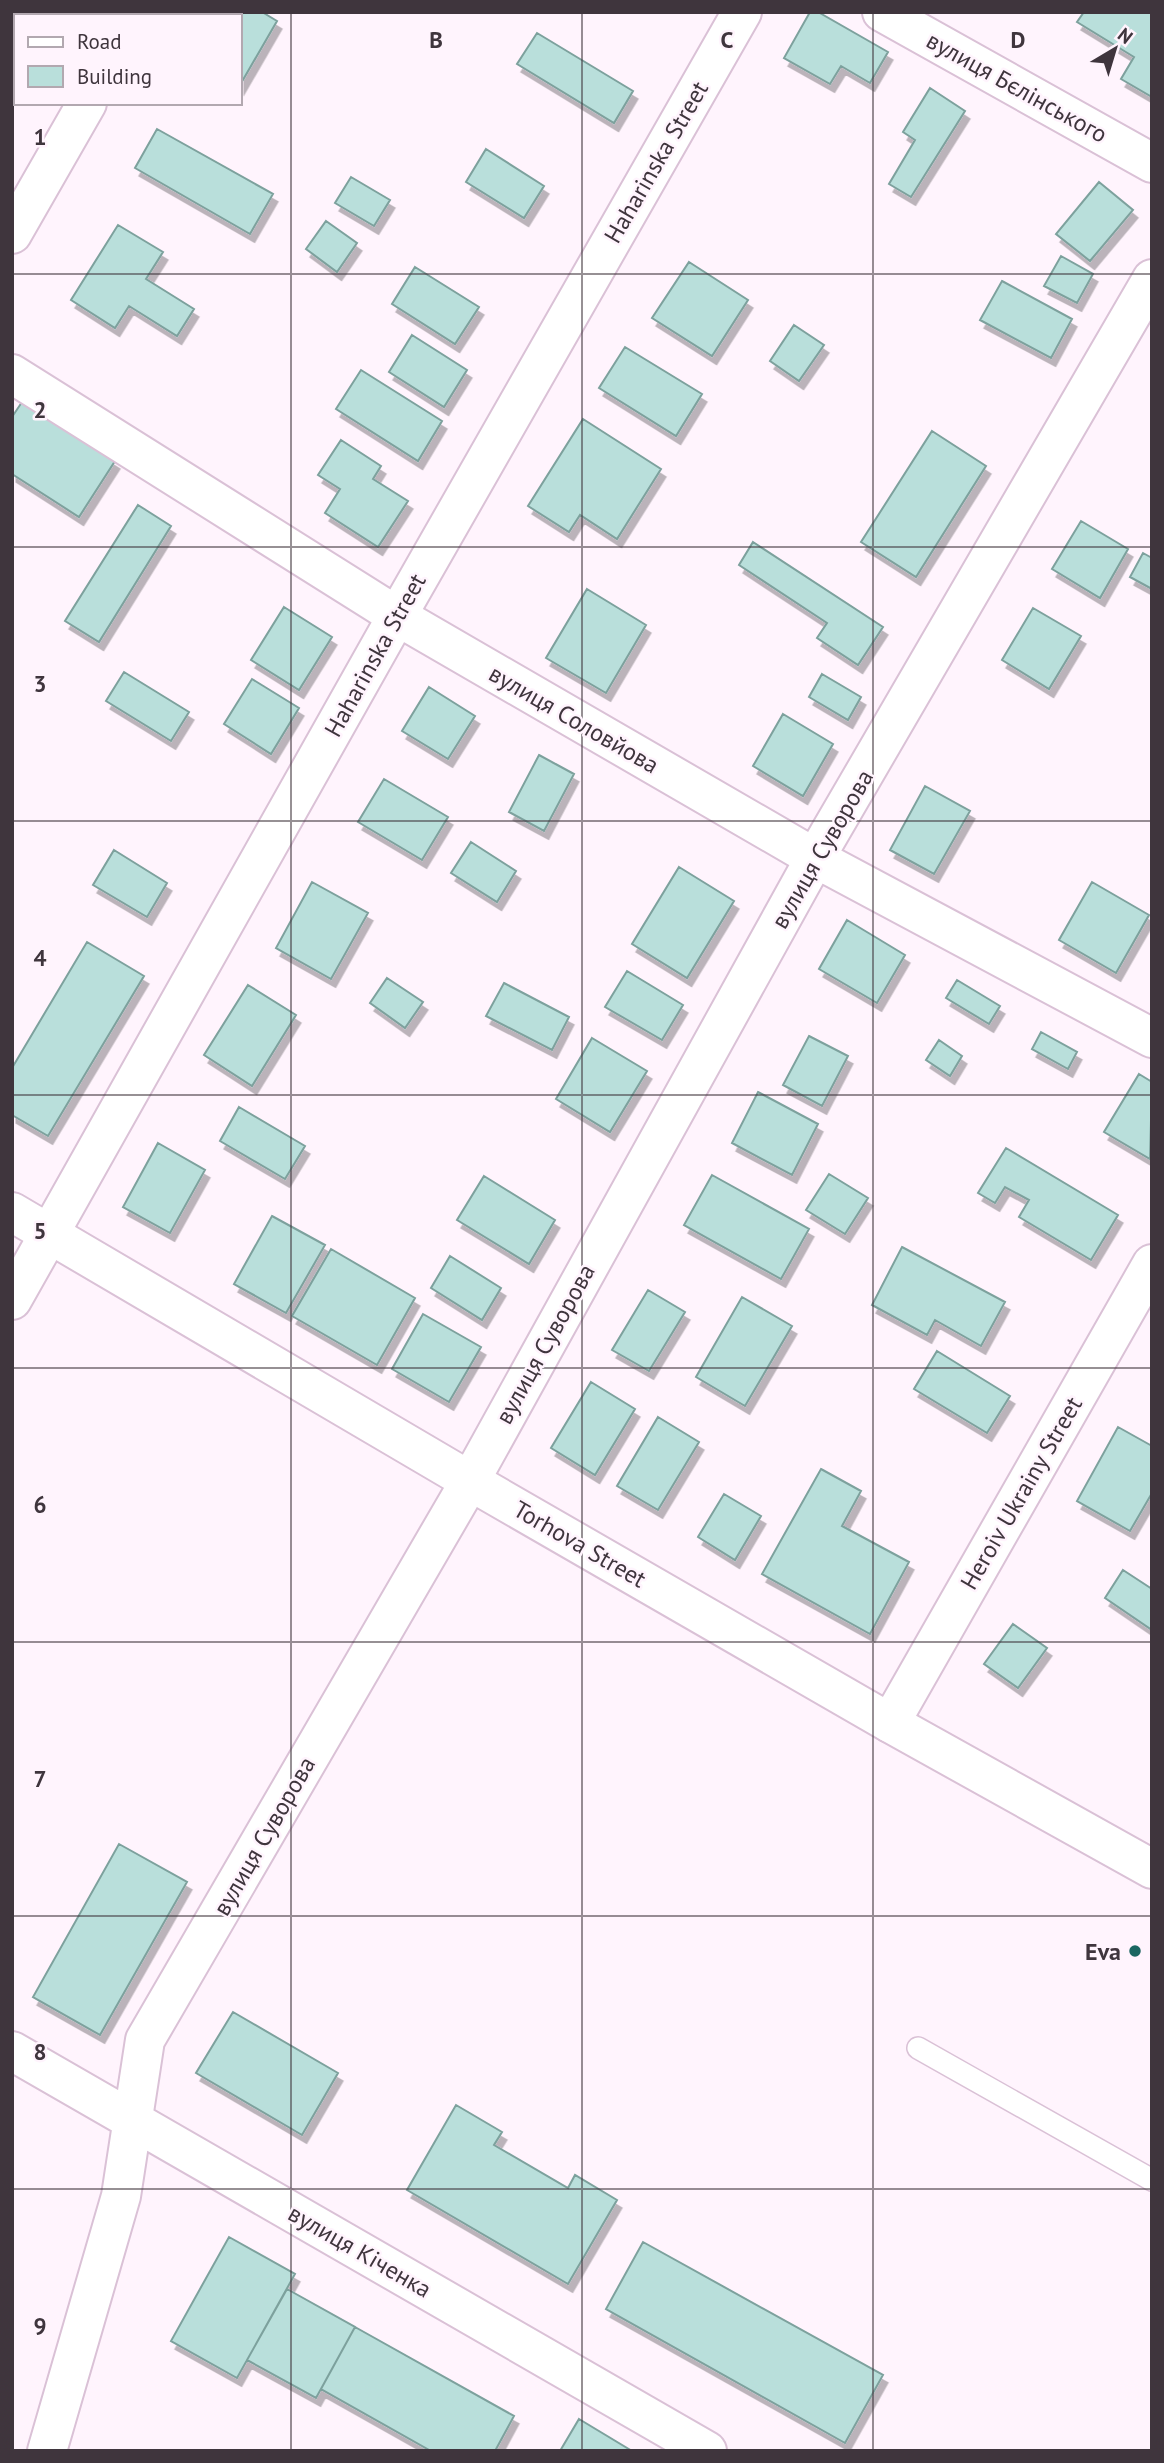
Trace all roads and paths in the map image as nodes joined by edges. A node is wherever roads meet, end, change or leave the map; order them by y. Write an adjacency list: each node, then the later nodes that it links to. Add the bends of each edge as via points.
1 (742, 12): 8 (street, Haharinska Street)
2 (882, 12): 4 (street, вулиця Бєлінського)
3 (86, 105): 5 (street)
4 (1152, 163)
5 (12, 234)
6 (1152, 279): 9 (street, вулиця Суворова)
7 (12, 374): 8 (street, вулиця Соловйова)
8 (397, 616): 9 (street, вулиця Соловйова); 12 (street, Haharinska Street)
9 (815, 858): 10 (street, вулиця Соловйова); 15 (street, вулиця Суворова)
10 (1152, 1038)
11 (12, 1212): 12 (street, Torhova Street)
12 (50, 1234): 14 (street, Haharinska Street); 15 (street, Torhova Street)
13 (1152, 1264): 16 (street, Heroiv Ukrainy Street)
14 (12, 1300)
15 (470, 1481): 16 (street, Torhova Street); 20 (street, вулиця Суворова, via 145,2040)
16 (890, 1723): 17 (street, Torhova Street)
17 (1152, 1868)
18 (918, 2048): 21 (lane)
19 (12, 2051): 20 (street, вулиця Кіченка)
20 (133, 2121): 22 (street, вулиця Суворова, via 121,2196); 23 (street, вулиця Кіченка)
21 (1152, 2180)
22 (47, 2451)
23 (708, 2451)

